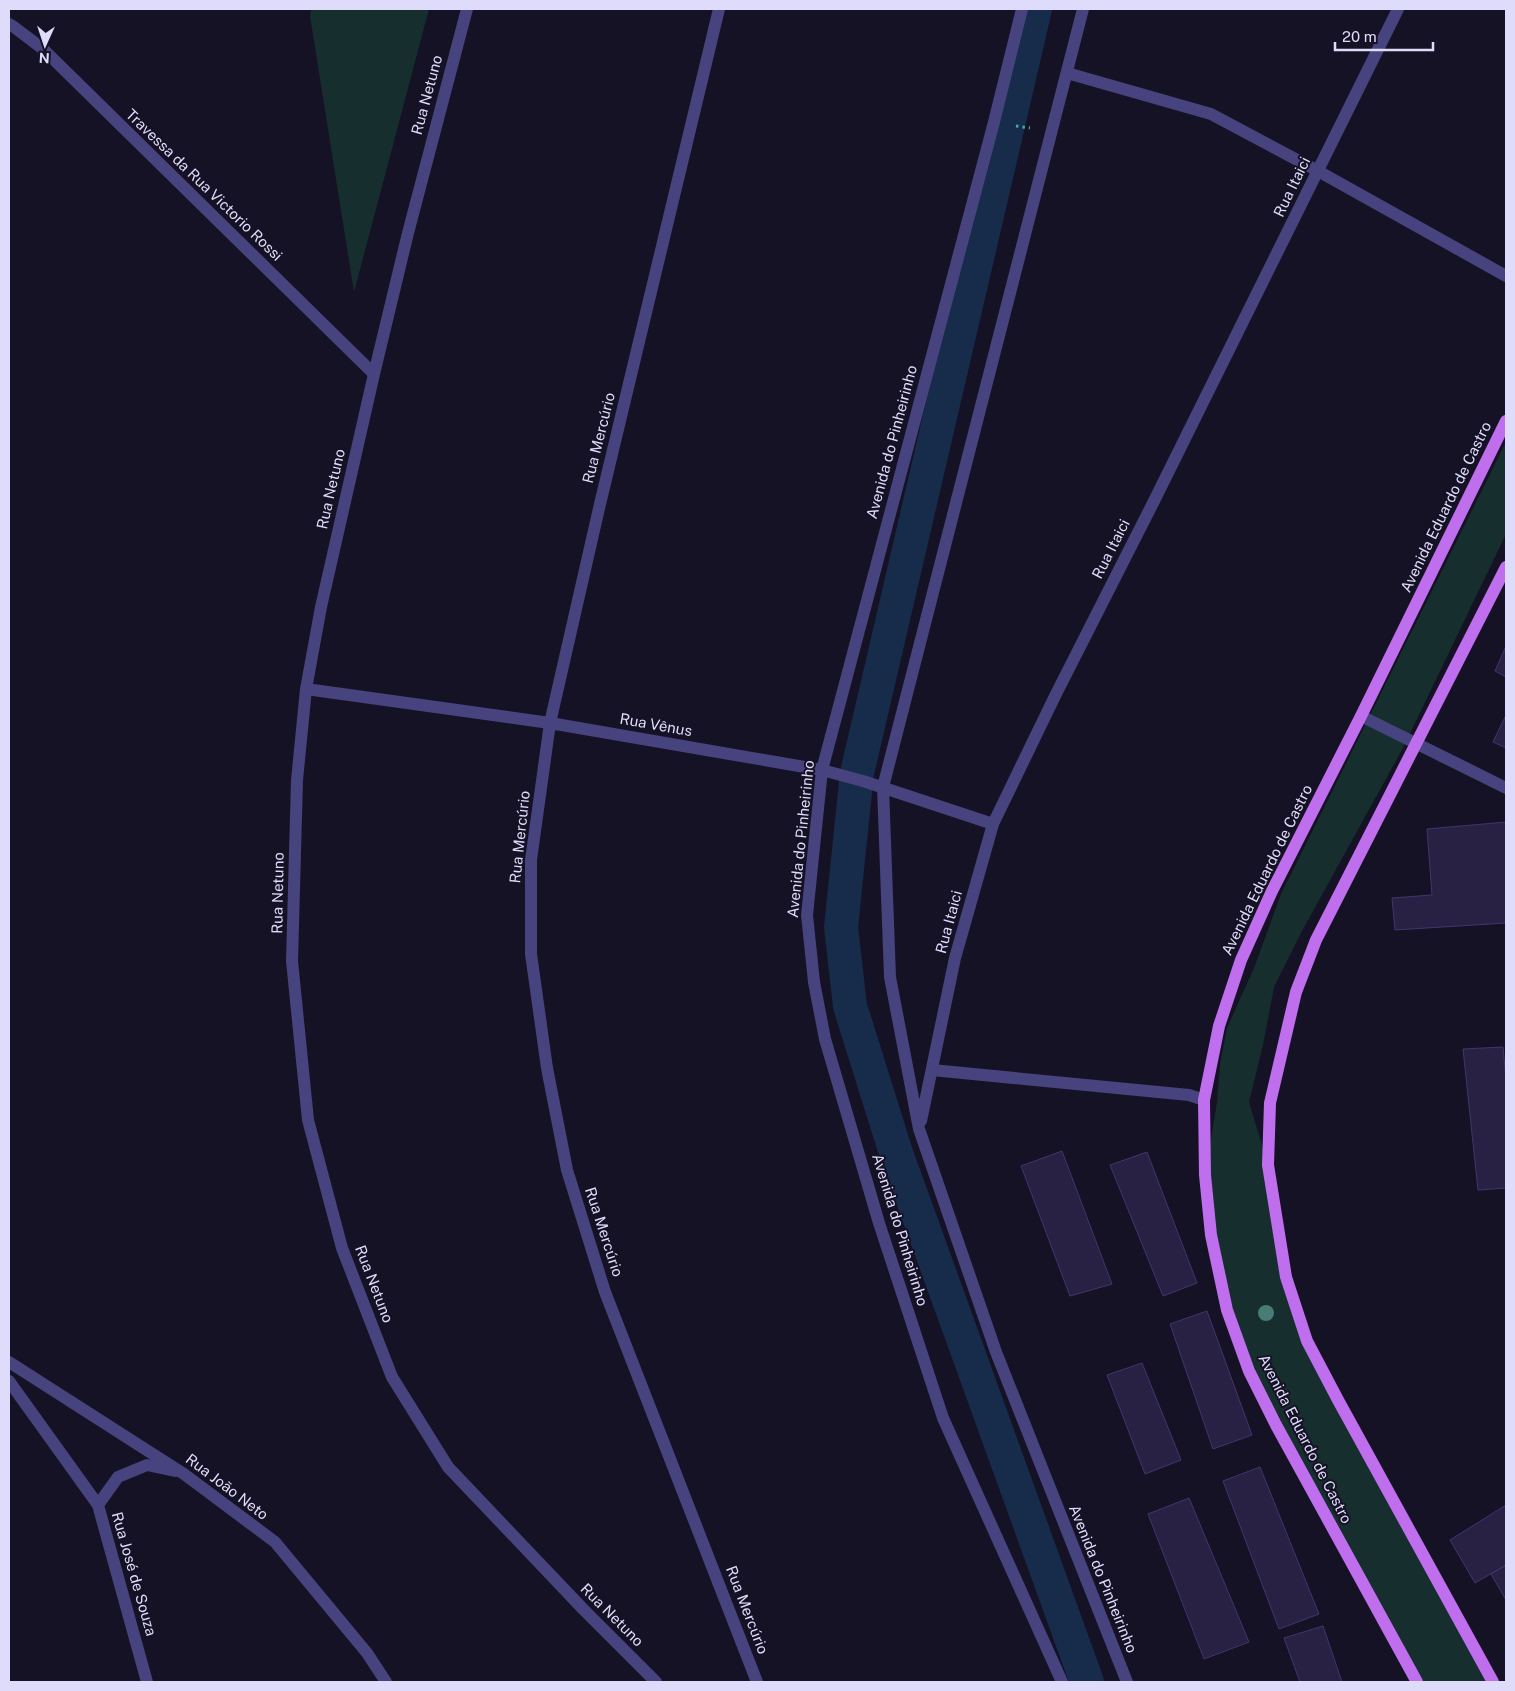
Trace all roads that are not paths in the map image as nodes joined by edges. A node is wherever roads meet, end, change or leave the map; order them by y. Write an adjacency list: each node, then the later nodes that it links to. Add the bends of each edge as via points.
1 (467, 9): 10 (street, Rua Netuno)
2 (719, 9): 15 (street, Rua Mercúrio)
3 (1022, 9): 17 (street, Avenida do Pinheirinho)
4 (1083, 9): 7 (street, Avenida do Pinheirinho)
5 (1398, 9): 8 (street, Rua Itaici)
6 (9, 24): 10 (street, Travessa da Rua Victorio Rossi, via 44,49)
7 (1068, 73): 8 (street, via 1211,114); 18 (street, Avenida do Pinheirinho)
8 (1318, 171): 9 (street); 20 (street, Rua Itaici)
9 (1506, 276)
10 (374, 374): 13 (street, Rua Netuno, via 321,607)
11 (1506, 421): 14 (main road, Avenida Eduardo de Castro)
12 (1506, 567): 16 (main road)
13 (306, 689): 15 (street, Rua Vênus); 30 (street, Rua Netuno, via 297,780 292,961 308,1120 342,1248 392,1377 448,1467)
14 (1362, 716): 16 (street); 22 (main road, Avenida Eduardo de Castro, via 1272,891 1241,960 1219,1026)
15 (550, 723): 17 (street, Rua Vênus); 31 (street, Rua Mercúrio, via 531,860 531,954 547,1068 567,1170 605,1292)
16 (1416, 743): 19 (street); 35 (main road, via 1316,940 1296,992 1270,1103 1268,1165 1286,1277 1307,1341)
17 (822, 770): 18 (street, Rua Vênus); 32 (street, Avenida do Pinheirinho, via 807,915 814,982 825,1039 879,1223 943,1418)
18 (883, 787): 20 (street, Rua Vênus); 23 (street, Avenida do Pinheirinho, via 890,977)
19 (1506, 788)
20 (993, 824): 21 (street, Rua Itaici, via 955,958)
21 (932, 1070): 22 (street, via 1189,1095); 23 (street, Rua Itaici)
22 (1204, 1100): 34 (main road, Avenida Eduardo de Castro, via 1205,1175 1211,1235 1226,1310 1249,1371 1276,1425)
23 (919, 1129): 33 (street, Avenida do Pinheirinho, via 996,1352)
24 (9, 1362): 26 (street, Rua João Neto)
25 (9, 1381): 27 (street, Rua José de Souza)
26 (184, 1474): 27 (street, via 148,1465 118,1477); 29 (street, Rua João Neto, via 275,1542)
27 (98, 1505): 28 (street, Rua José de Souza)
28 (147, 1682)
29 (386, 1682)
30 (656, 1682)
31 (757, 1682)
32 (1062, 1682)
33 (1127, 1682)
34 (1417, 1682)
35 (1493, 1682)

